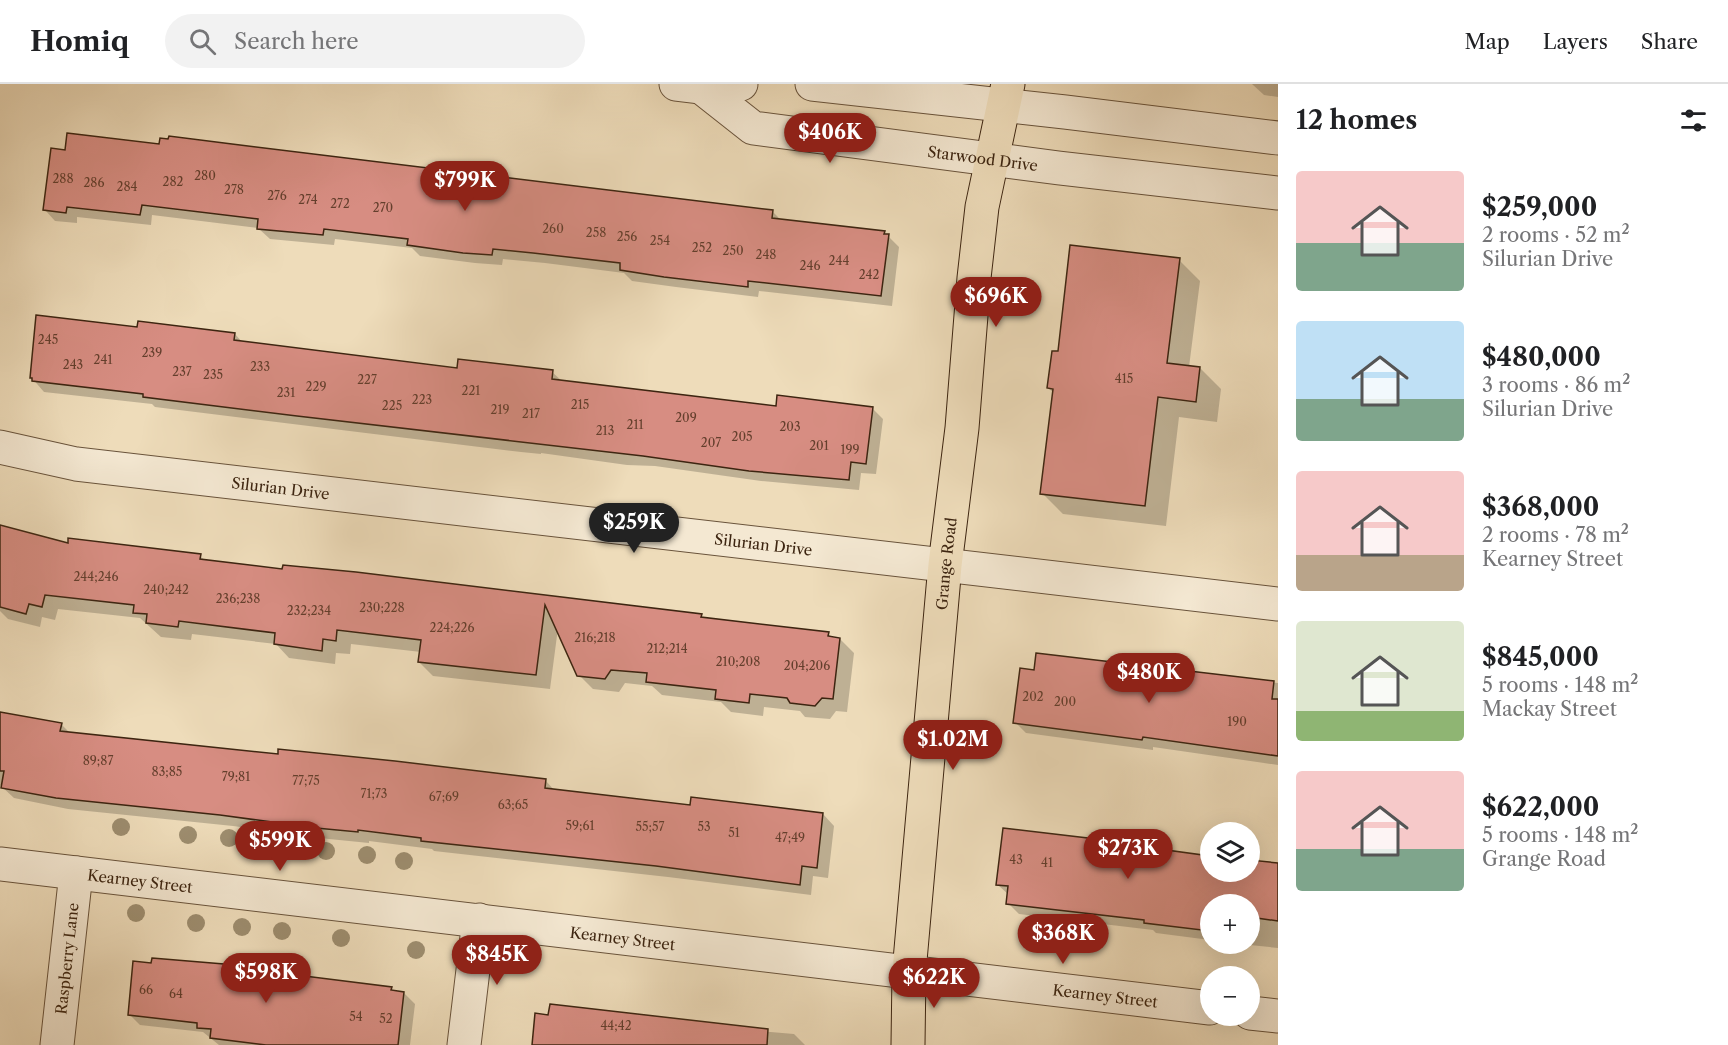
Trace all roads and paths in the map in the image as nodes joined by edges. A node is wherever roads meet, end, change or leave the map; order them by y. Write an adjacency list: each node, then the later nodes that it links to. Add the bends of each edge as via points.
1 (741, 84): 3 (street, Starwood Drive)
2 (812, 84): 4 (street)
3 (688, 85): 6 (street, Starwood Drive, via 753,128)
4 (1006, 95): 5 (street); 6 (main road, Grange Road)
5 (1278, 138)
6 (992, 160): 7 (street, Starwood Drive); 9 (main road, Grange Road, via 982,207)
7 (1278, 193)
8 (0, 447): 9 (street, Silurian Drive, via 88,465)
9 (945, 565): 10 (street, Silurian Drive); 14 (main road, Grange Road)
10 (1278, 604)
11 (0, 864): 12 (street, Kearney Street)
12 (76, 873): 13 (street, Kearney Street); 18 (street, Raspberry Lane)
13 (479, 921): 14 (street, Kearney Street); 19 (street)
14 (909, 972): 15 (street, Kearney Street); 20 (main road, Grange Road)
15 (1200, 1007)
16 (1260, 1014): 17 (street)
17 (1278, 1016)
18 (57, 1045)
19 (464, 1045)
20 (908, 1045)

